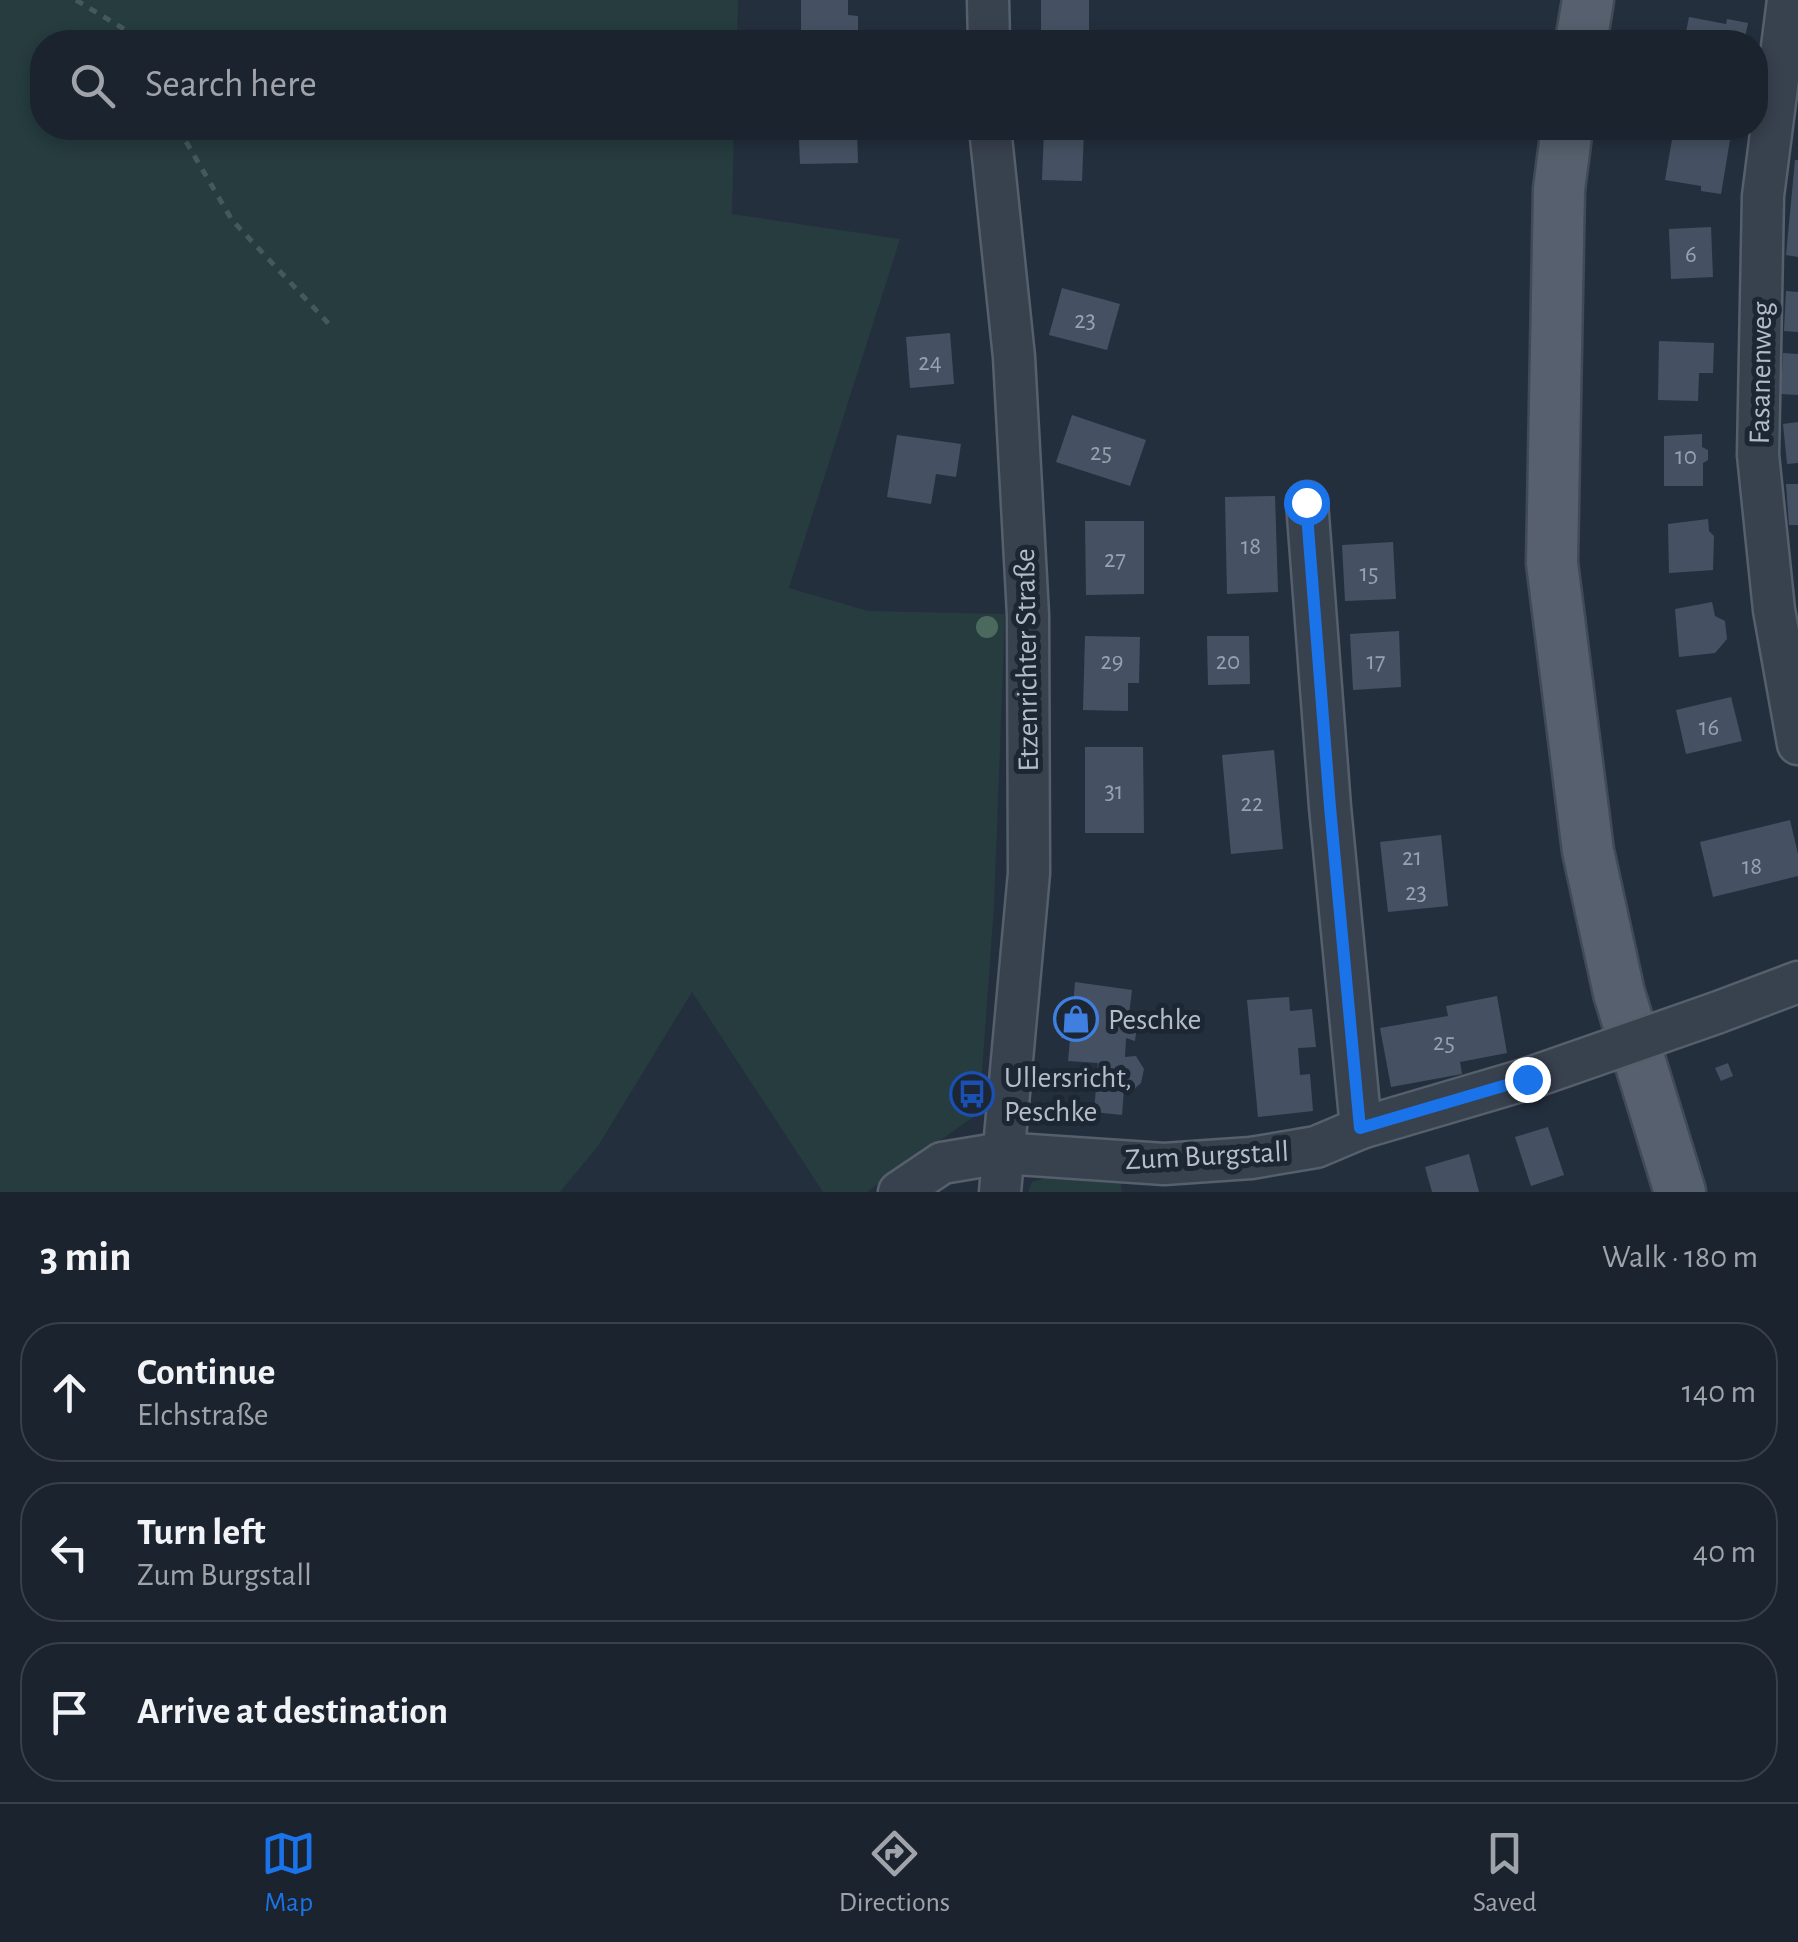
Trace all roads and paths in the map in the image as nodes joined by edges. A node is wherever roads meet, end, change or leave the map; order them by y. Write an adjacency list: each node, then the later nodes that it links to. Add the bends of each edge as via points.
1 (76, 0): 5 (path)
2 (988, 0): 6 (street)
3 (1588, 0): 7 (main road)
4 (1788, 0): 13 (street, Fasanenweg, via 1762,196 1758,454 1774,610)
5 (125, 30)
6 (989, 30)
7 (1583, 30)
8 (185, 140): 11 (path, via 232,220)
9 (991, 140): 16 (street, Etzenrichter Straße, via 1014,357 1028,615 1029,873)
10 (1565, 140): 18 (main road, via 1552,564 1588,851 1619,993)
11 (329, 324)
12 (1306, 502): 15 (street)
13 (1798, 744)
14 (1798, 982): 15 (street, Zum Burgstall, bridge, via 1527,1079)
15 (1360, 1128): 16 (street, Zum Burgstall, via 1316,1148 1251,1158)
16 (1001, 1172): 17 (street, Zum Burgstall, via 942,1163)
17 (899, 1192)
18 (1680, 1192)

